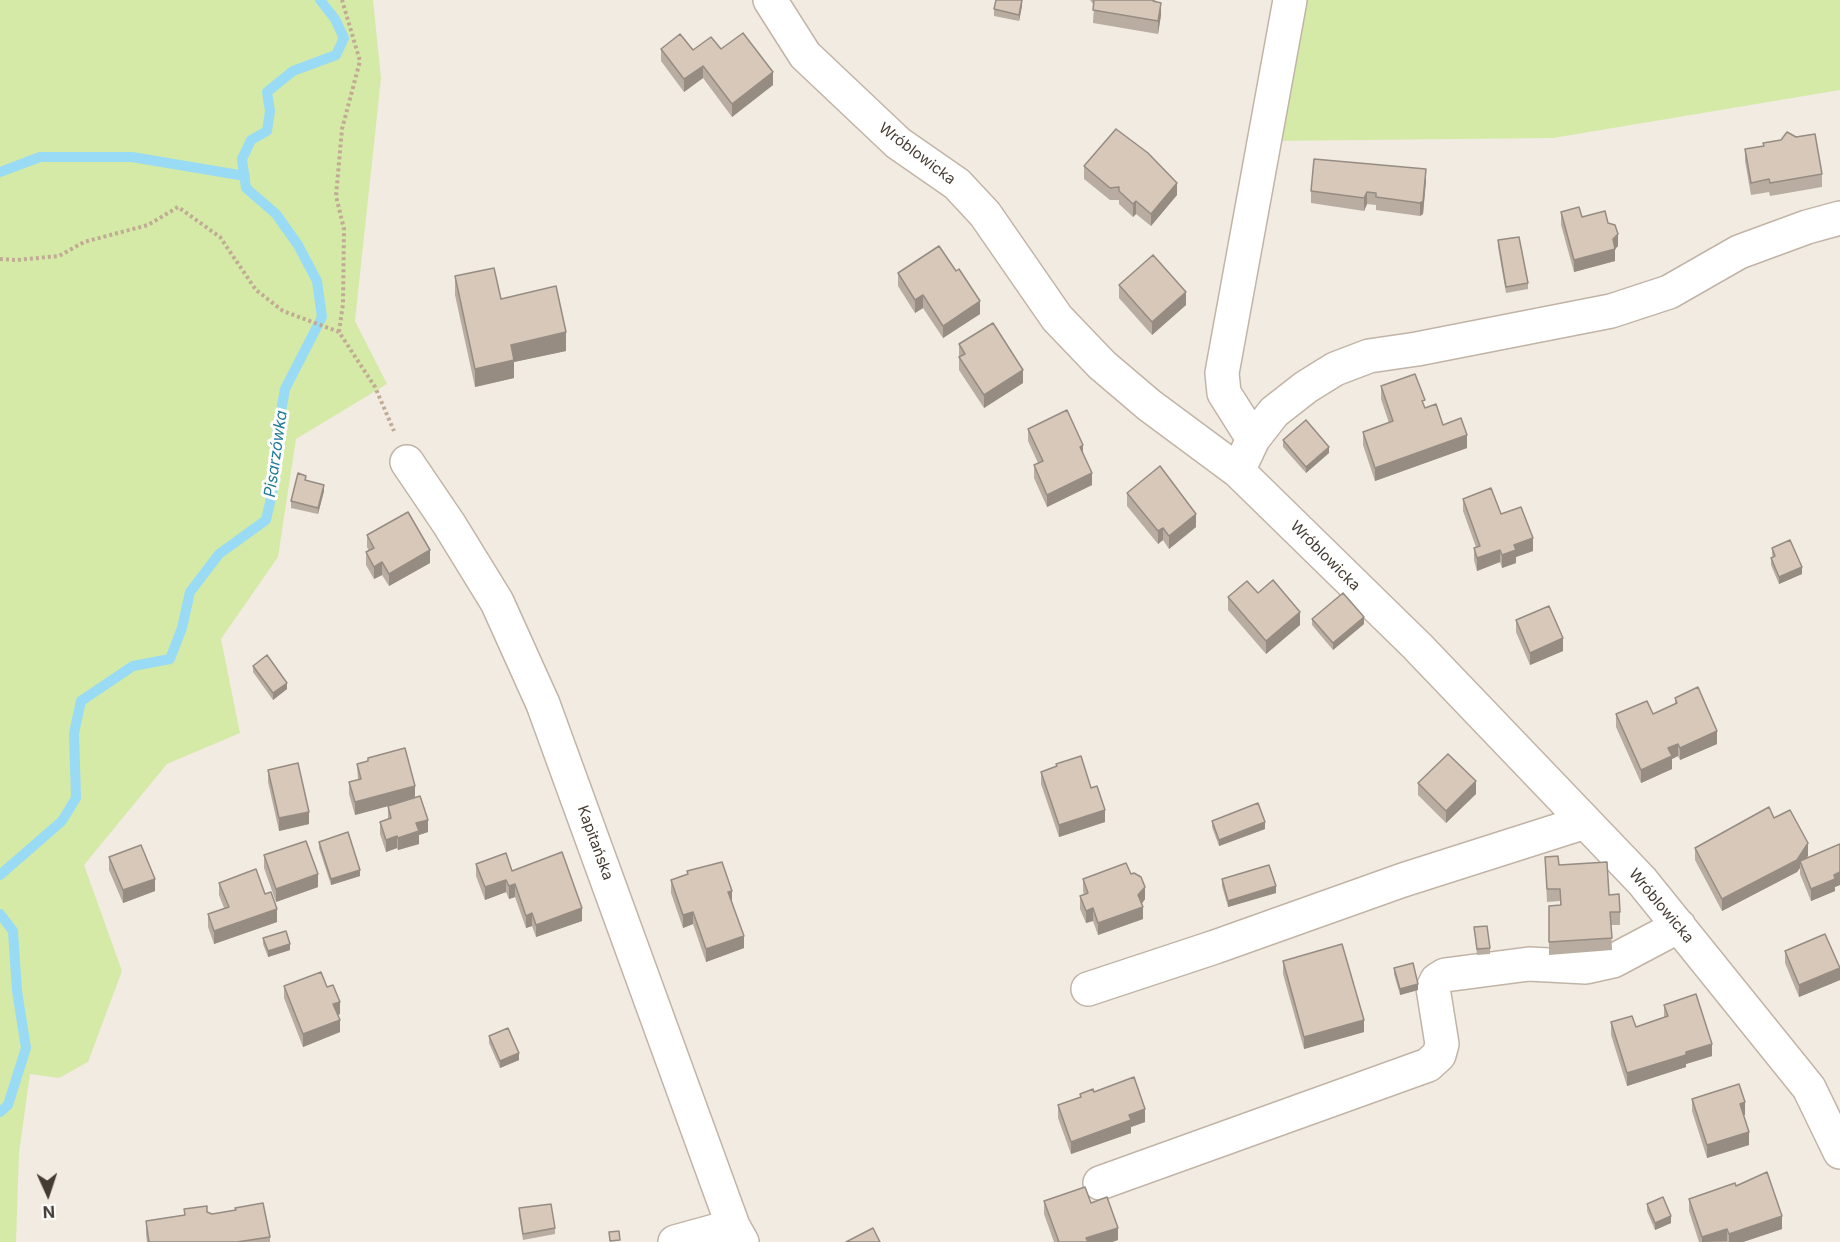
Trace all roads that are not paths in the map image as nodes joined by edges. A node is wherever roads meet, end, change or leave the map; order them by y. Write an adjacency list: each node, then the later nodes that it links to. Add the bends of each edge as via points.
1 (770, 0): 6 (street, Wróblowicka, via 805,55 822,72 898,143 957,184 985,214 1057,318 1102,364 1149,405)
2 (1290, 0): 4 (street, via 1222,373 1224,393)
3 (1840, 218): 4 (street, via 1739,252 1669,292 1611,311 1369,356 1335,369 1306,387 1274,412)
4 (1253, 440): 6 (street)
5 (407, 462): 13 (street, Kapitańska, via 497,602 543,704)
6 (1238, 471): 7 (street, Wróblowicka, via 1417,646)
7 (1585, 822): 8 (street, Wróblowicka); 9 (street)
8 (1679, 926): 10 (street, Wróblowicka); 12 (street, via 1613,961 1587,967 1529,964 1445,975 1433,988 1442,1044 1439,1056 1428,1065)
9 (1088, 989)
10 (1825, 1090): 11 (street, Wróblowicka)
11 (1840, 1152)
12 (1100, 1183)
13 (738, 1234): 14 (street)
14 (675, 1242)

